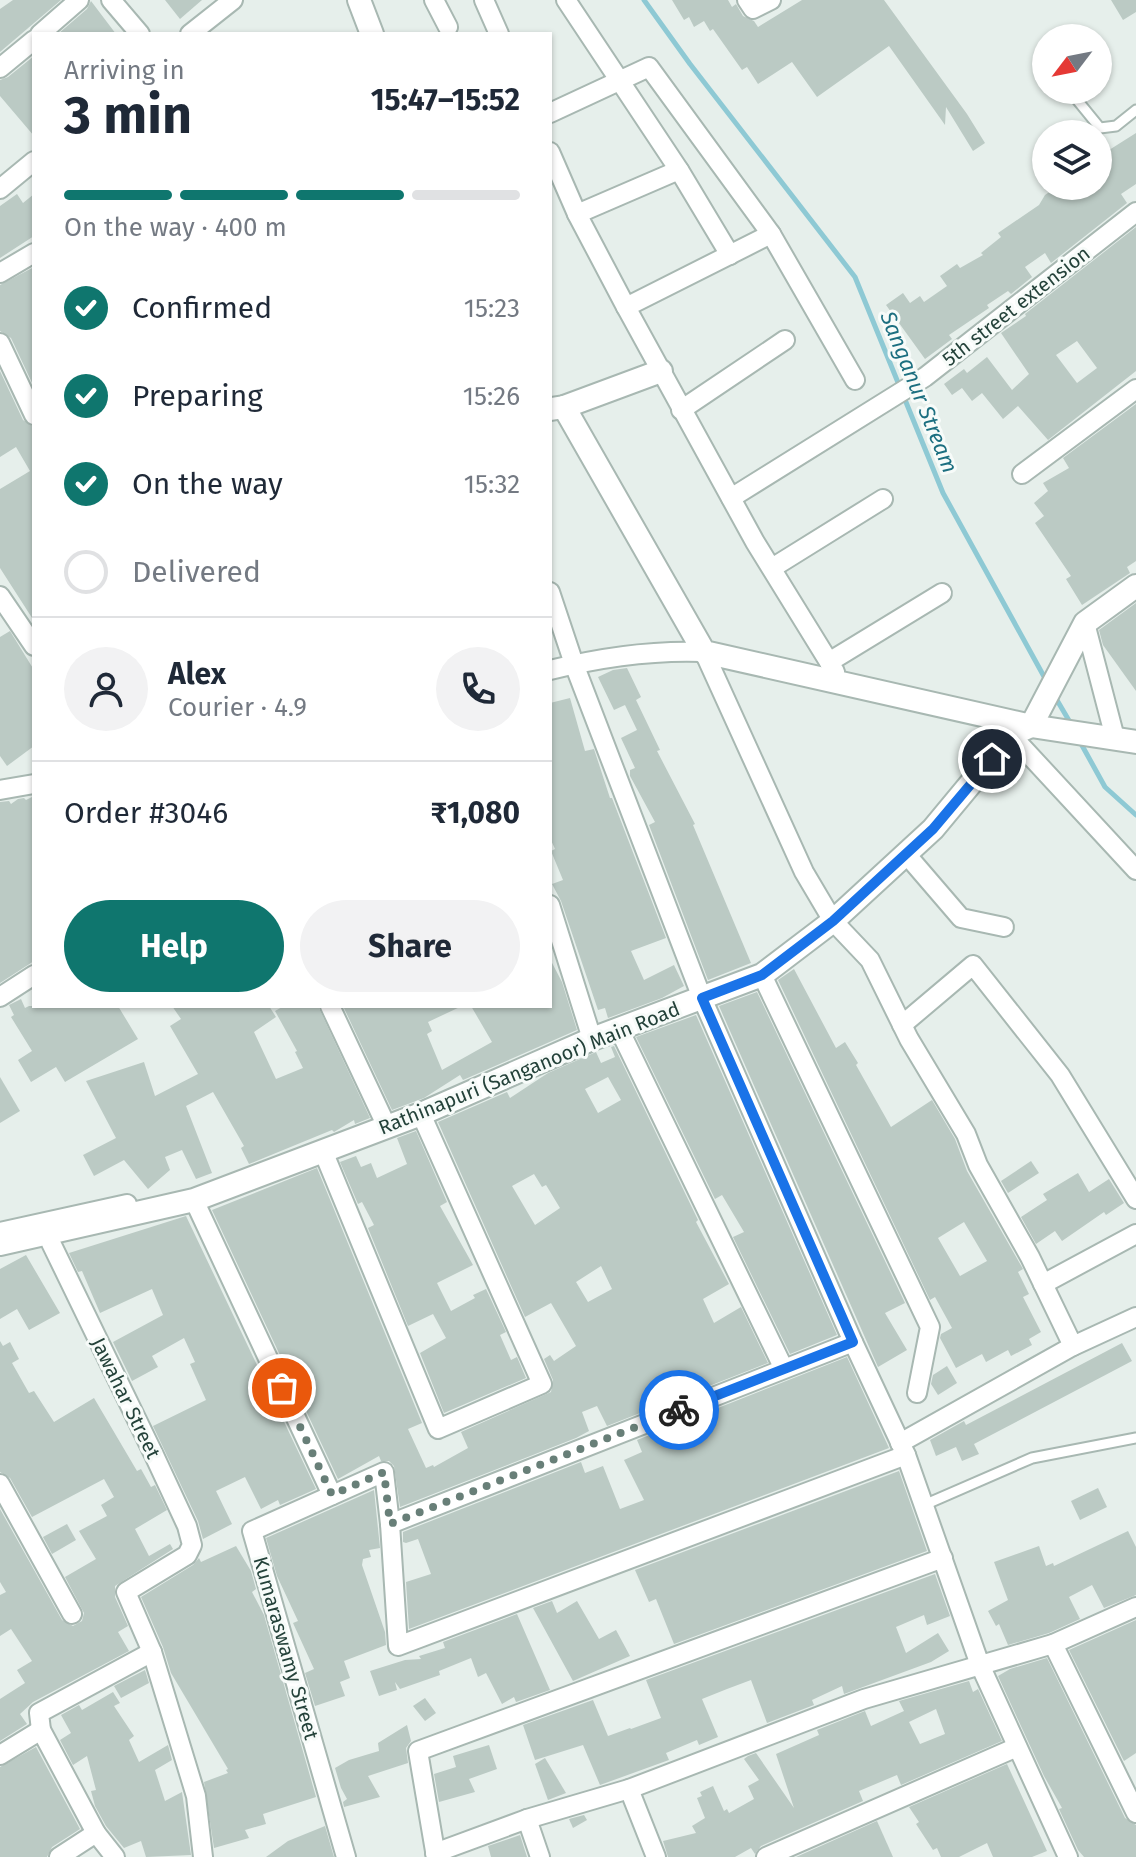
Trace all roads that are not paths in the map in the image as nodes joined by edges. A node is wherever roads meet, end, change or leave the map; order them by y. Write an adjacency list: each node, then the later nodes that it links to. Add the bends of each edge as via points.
1 (79, 0): 11 (street)
2 (111, 0): 12 (street)
3 (233, 0): 13 (street)
4 (359, 0): 14 (street)
5 (434, 0): 10 (street)
6 (566, 0): 18 (street)
7 (747, 0): 8 (street, via 753,9)
8 (771, 0)
9 (487, 1): 15 (street)
10 (448, 27)
11 (42, 32)
12 (138, 32)
13 (193, 32)
14 (371, 32)
15 (498, 32)
16 (32, 42): 17 (street)
17 (0, 68)
18 (620, 81): 21 (street); 24 (street); 28 (street, via 649,67)
19 (1078, 104): 20 (lane, via 1100,128 1116,126)
20 (1136, 110)
21 (552, 112)
22 (552, 157): 27 (street)
23 (32, 163): 25 (street)
24 (679, 170): 27 (street); 30 (street)
25 (0, 189)
26 (1136, 212): 42 (street, 5th street extension, via 921,380)
27 (577, 214): 32 (street)
28 (771, 234): 30 (street); 36 (street)
29 (32, 254): 31 (street)
30 (730, 255): 32 (street)
31 (0, 273)
32 (626, 307): 35 (street)
33 (785, 340): 39 (street)
34 (0, 343): 40 (street)
35 (661, 371): 38 (street); 39 (street)
36 (855, 380)
37 (1136, 389): 41 (street)
38 (557, 408): 51 (street)
39 (681, 410): 42 (street)
40 (32, 411)
41 (1022, 474)
42 (731, 498): 44 (street)
43 (883, 499): 44 (street)
44 (772, 568): 52 (street)
45 (1136, 586): 49 (street, Rathinapuri (Sanganoor) Main Road)
46 (942, 593): 52 (street)
47 (0, 596): 50 (street)
48 (552, 598): 53 (street)
49 (1085, 623): 56 (street, Rathinapuri (Sanganoor) Main Road); 57 (street)
50 (32, 643)
51 (704, 652): 53 (street); 55 (street); 63 (street, via 804,872)
52 (829, 662): 55 (street)
53 (574, 664): 54 (street); 68 (street)
54 (552, 670)
55 (841, 683): 56 (street)
56 (1026, 725): 57 (street); 60 (street, Rathinapuri (Sanganoor) Main Road); 61 (street)
57 (1119, 739)
58 (32, 784): 59 (street)
59 (2, 786)
60 (906, 854): 63 (street, Rathinapuri (Sanganoor) Main Road); 64 (street, via 961,918)
61 (1136, 870)
62 (552, 917): 72 (street)
63 (833, 921): 65 (street, Rathinapuri (Sanganoor) Main Road); 70 (street, via 870,960)
64 (1004, 927)
65 (762, 975): 68 (street, Rathinapuri (Sanganoor) Main Road); 88 (street, via 930,1327)
66 (32, 976): 67 (street)
67 (0, 997)
68 (702, 998): 71 (street, Rathinapuri (Sanganoor) Main Road); 85 (street)
69 (333, 1008): 74 (street)
70 (902, 1025): 76 (street, via 973,965 1060,1075); 83 (street, via 966,1134)
71 (619, 1029): 72 (street, Rathinapuri (Sanganoor) Main Road); 87 (street)
72 (592, 1039): 73 (street, Rathinapuri (Sanganoor) Main Road)
73 (421, 1114): 74 (street, Rathinapuri (Sanganoor) Main Road); 75 (street, via 542,1384 438,1429)
74 (387, 1127): 75 (street, Rathinapuri (Sanganoor) Main Road)
75 (323, 1151): 77 (street, Rathinapuri (Sanganoor) Main Road)
76 (1136, 1199)
77 (194, 1200): 78 (street, via 173,1194); 80 (street, via 180,1214); 81 (street, Rathinapuri (Sanganoor) Main Road); 92 (street)
78 (0, 1232)
79 (1136, 1234): 83 (street)
80 (51, 1243): 82 (street); 99 (street, Jawahar Street, via 192,1545 187,1555 126,1592)
81 (0, 1244)
82 (0, 1254)
83 (1043, 1284): 86 (street)
84 (1136, 1317): 86 (street)
85 (853, 1342): 87 (street); 90 (street)
86 (1073, 1346): 90 (street)
87 (783, 1367): 94 (street)
88 (917, 1393)
89 (1136, 1438): 93 (lane, via 1032,1458)
90 (903, 1449): 93 (street); 94 (street, via 398,1646)
91 (0, 1484): 97 (street)
92 (332, 1495): 94 (street, Kumaraswamy Street, via 384,1472); 113 (street, Kumaraswamy Street, via 252,1531)
93 (924, 1505): 95 (street)
94 (390, 1524)
95 (943, 1558): 100 (street); 109 (street, via 418,1751)
96 (1136, 1607): 98 (street)
97 (72, 1614)
98 (1053, 1644): 100 (street); 105 (street)
99 (152, 1652): 101 (street, via 39,1713); 112 (street, via 196,1796)
100 (980, 1665): 102 (street); 104 (street, via 864,1699)
101 (41, 1730): 103 (street); 107 (street)
102 (1017, 1747): 108 (street); 116 (street)
103 (0, 1755)
104 (629, 1789): 106 (street); 115 (street)
105 (1136, 1813)
106 (527, 1819): 109 (street); 114 (street)
107 (96, 1833): 110 (street); 111 (street)
108 (1066, 1853): 117 (street)
109 (435, 1855)
110 (59, 1857)
111 (115, 1857)
112 (203, 1857)
113 (346, 1857)
114 (540, 1857)
115 (656, 1857)
116 (766, 1857)
117 (1046, 1857)

